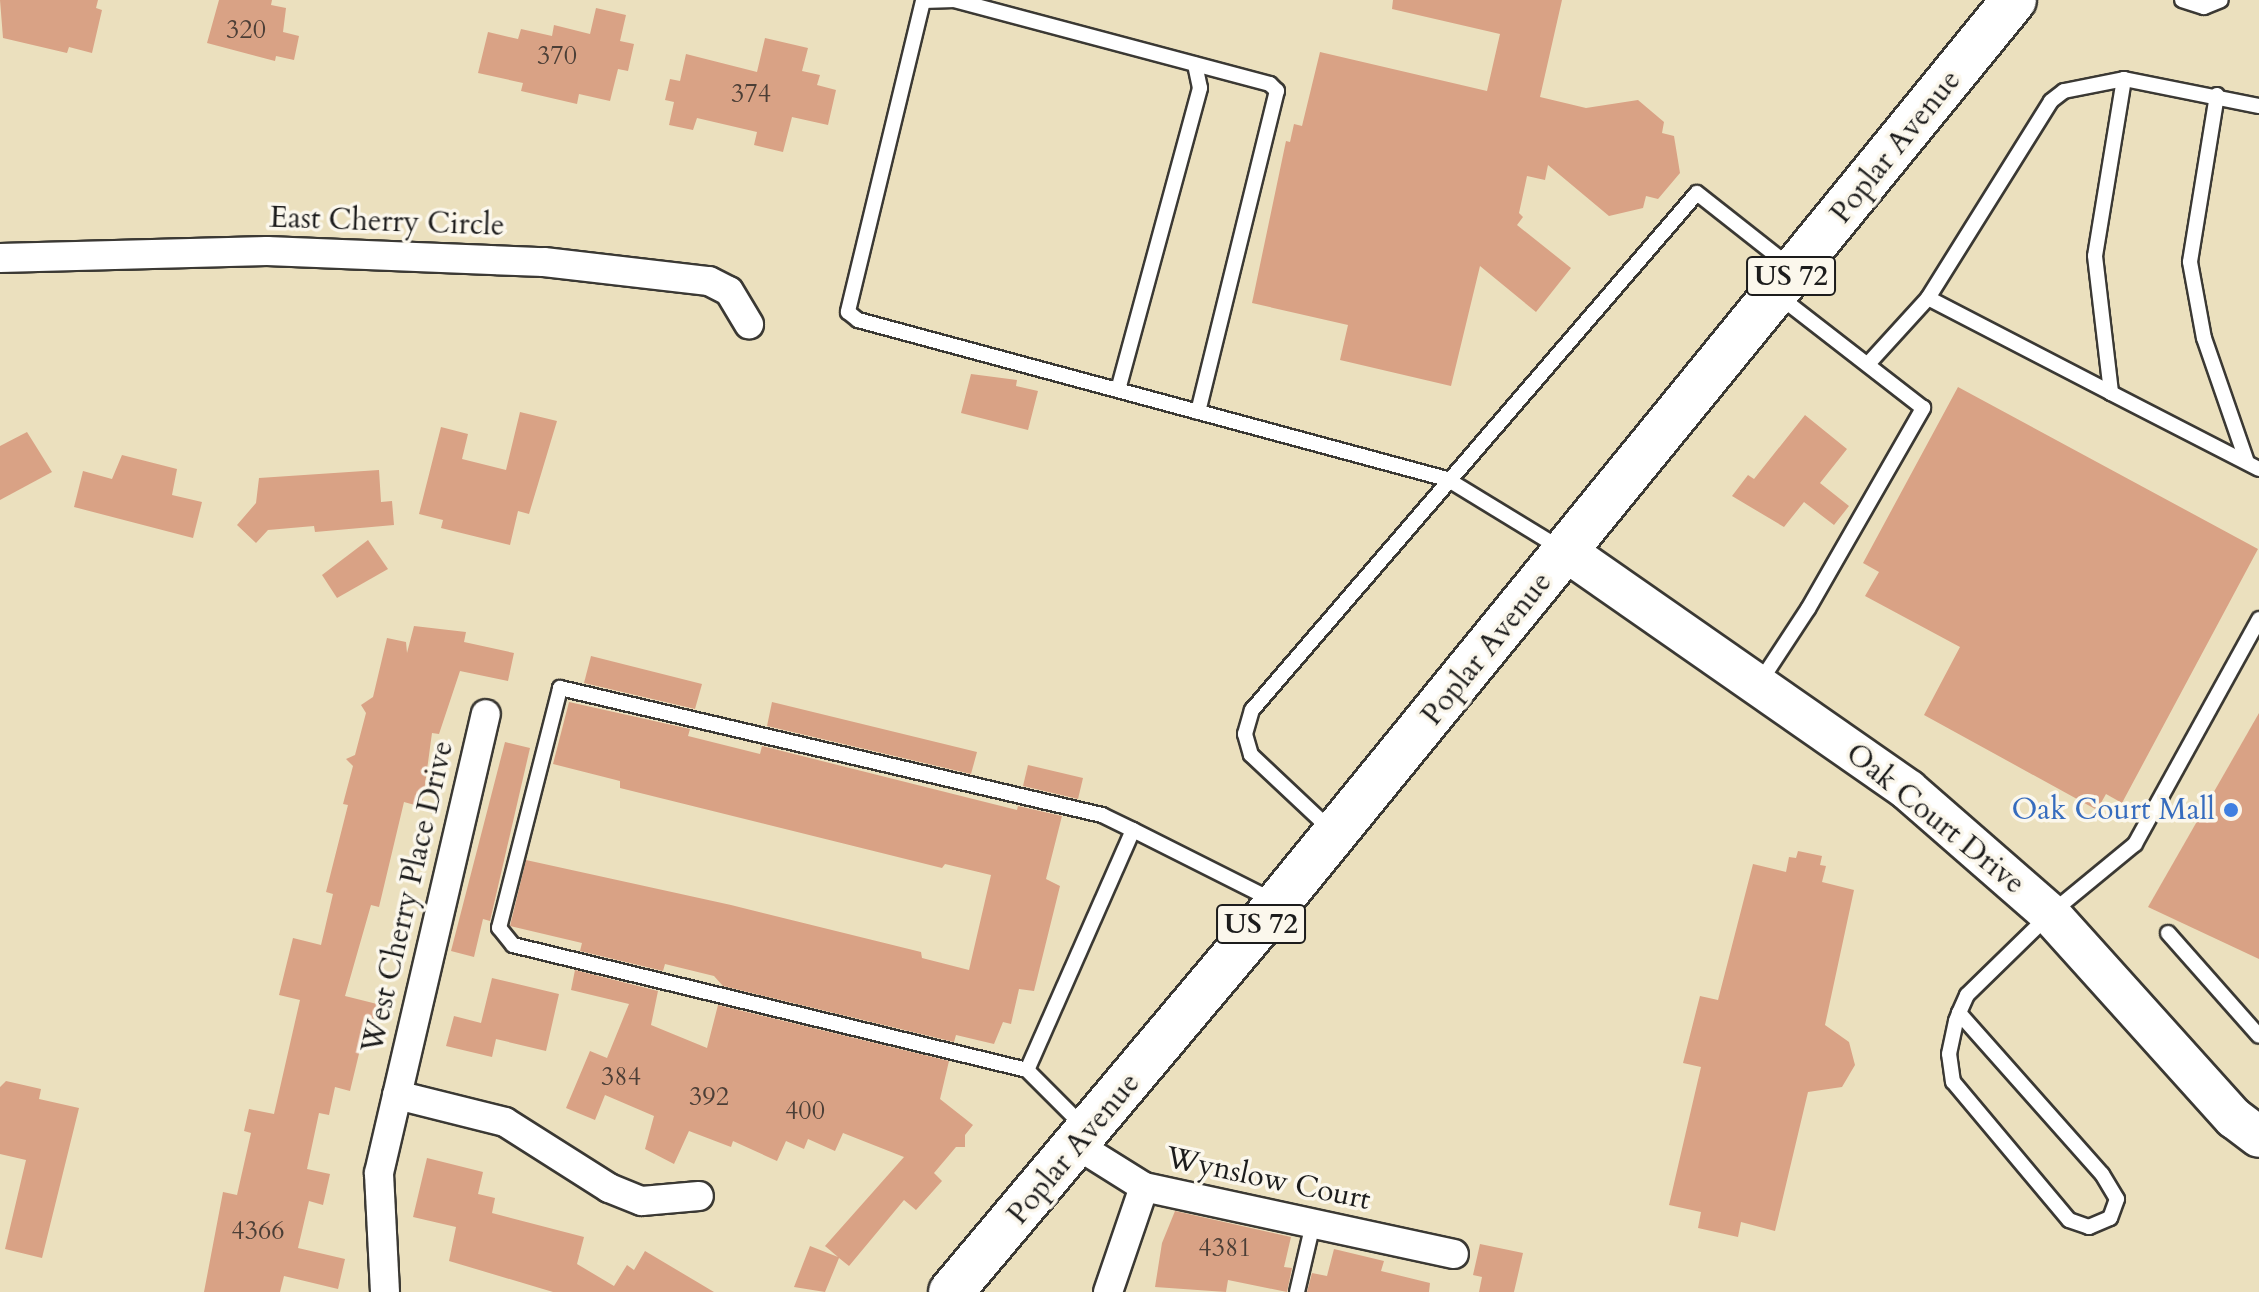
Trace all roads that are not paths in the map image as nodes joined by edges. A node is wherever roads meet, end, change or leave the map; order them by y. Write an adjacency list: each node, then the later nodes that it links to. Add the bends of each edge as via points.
1 (932, 0): 5 (lane, via 955,0); 14 (lane, via 923,1 848,312 858,320)
2 (2014, 0): 10 (main road, Poplar Avenue / US 72)
3 (2182, 0): 4 (lane, via 2204,7)
4 (2221, 0)
5 (1195, 65): 14 (lane, via 1200,88); 16 (lane, via 1270,84 1277,91)
6 (2124, 79): 7 (lane); 11 (lane, via 2064,91 2051,101); 15 (lane, via 2095,256)
7 (2217, 95): 8 (lane); 17 (lane, via 2190,262 2204,338)
8 (2259, 106)
9 (0, 258): 12 (street, East Cherry Circle, via 267,251 544,262 709,281 729,291)
10 (1786, 282): 13 (lane); 18 (lane, via 1697,193); 19 (main road, Poplar Avenue / US 72)
11 (1928, 298): 13 (lane); 15 (lane)
12 (749, 324)
13 (1868, 364): 21 (lane, via 1923,408 1808,609)
14 (1118, 390): 16 (lane)
15 (2111, 393): 17 (lane)
16 (1198, 412): 18 (lane)
17 (2253, 465)
18 (1447, 479): 19 (lane); 24 (lane, via 1252,710 1245,734 1251,755)
19 (1567, 552): 21 (street, Oak Court Drive); 24 (main road, Poplar Avenue / US 72)
20 (2259, 619): 26 (lane, via 2135,844)
21 (1758, 685): 26 (street, Oak Court Drive, via 1908,790)
22 (486, 714): 31 (street, West Cherry Place Drive)
23 (1133, 830): 25 (lane); 30 (lane); 30 (lane, via 1102,815 560,688 499,928 513,945)
24 (1335, 834): 25 (main road, Poplar Avenue / US 72)
25 (1278, 903): 33 (main road, Poplar Avenue / US 72)
26 (2050, 914): 28 (lane, via 1967,995); 32 (street, Oak Court Drive, via 2234,1118)
27 (2168, 933): 29 (lane)
28 (1959, 1013): 28 (lane, via 1949,1054 1953,1082 2069,1220 2089,1227 2110,1218 2117,1199 2102,1174)
29 (2259, 1036)
30 (1027, 1070): 33 (lane)
31 (397, 1095): 35 (street, West Cherry Place Drive, via 505,1122 609,1188 642,1201); 38 (street, West Cherry Place Drive, via 379,1173)
32 (2259, 1137)
33 (1083, 1138): 34 (street, Wynslow Court); 39 (main road, Poplar Avenue / US 72)
34 (1144, 1187): 36 (street, Wynslow Court); 40 (street)
35 (699, 1196)
36 (1313, 1224): 37 (street, Wynslow Court); 41 (lane)
37 (1454, 1254)
38 (385, 1292)
39 (951, 1292)
40 (1108, 1292)
41 (1297, 1292)

